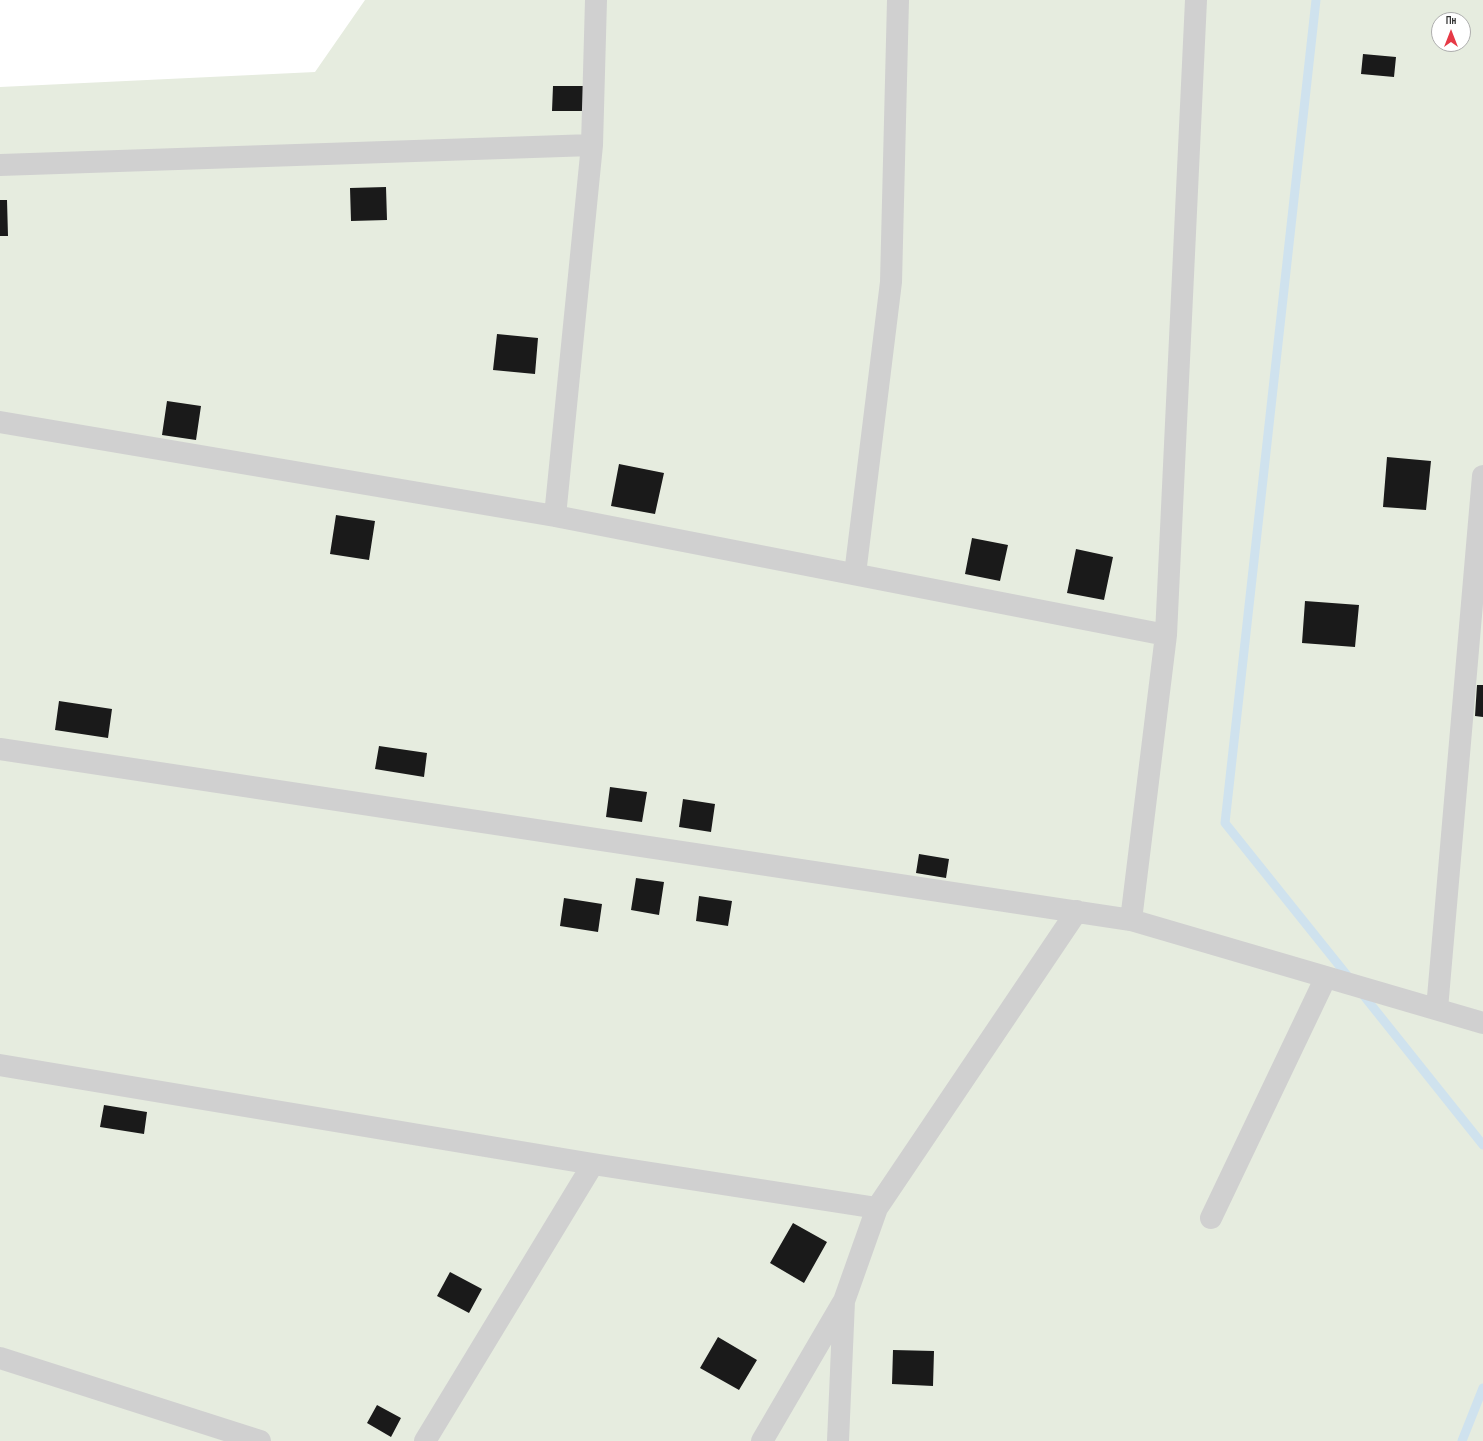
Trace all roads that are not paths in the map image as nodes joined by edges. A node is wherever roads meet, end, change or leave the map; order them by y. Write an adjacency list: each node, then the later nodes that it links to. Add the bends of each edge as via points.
1 (596, 0): 4 (lane)
2 (898, 0): 9 (lane, via 891,282)
3 (1196, 0): 10 (lane)
4 (592, 145): 5 (lane); 8 (lane)
5 (0, 165)
6 (0, 422): 8 (lane)
7 (1483, 476): 15 (lane)
8 (555, 516): 9 (lane)
9 (855, 574): 10 (lane)
10 (1166, 635): 13 (lane)
11 (0, 749): 12 (lane)
12 (1077, 912): 13 (lane); 19 (lane)
13 (1131, 920): 14 (lane)
14 (1326, 977): 15 (lane); 20 (lane)
15 (1437, 1009): 16 (lane)
16 (1483, 1023)
17 (0, 1065): 18 (lane)
18 (593, 1164): 19 (lane); 24 (lane)
19 (877, 1208): 21 (lane)
20 (1211, 1218)
21 (844, 1301): 25 (lane); 26 (lane)
22 (0, 1358): 23 (lane)
23 (260, 1441)
24 (425, 1441)
25 (762, 1441)
26 (838, 1441)

